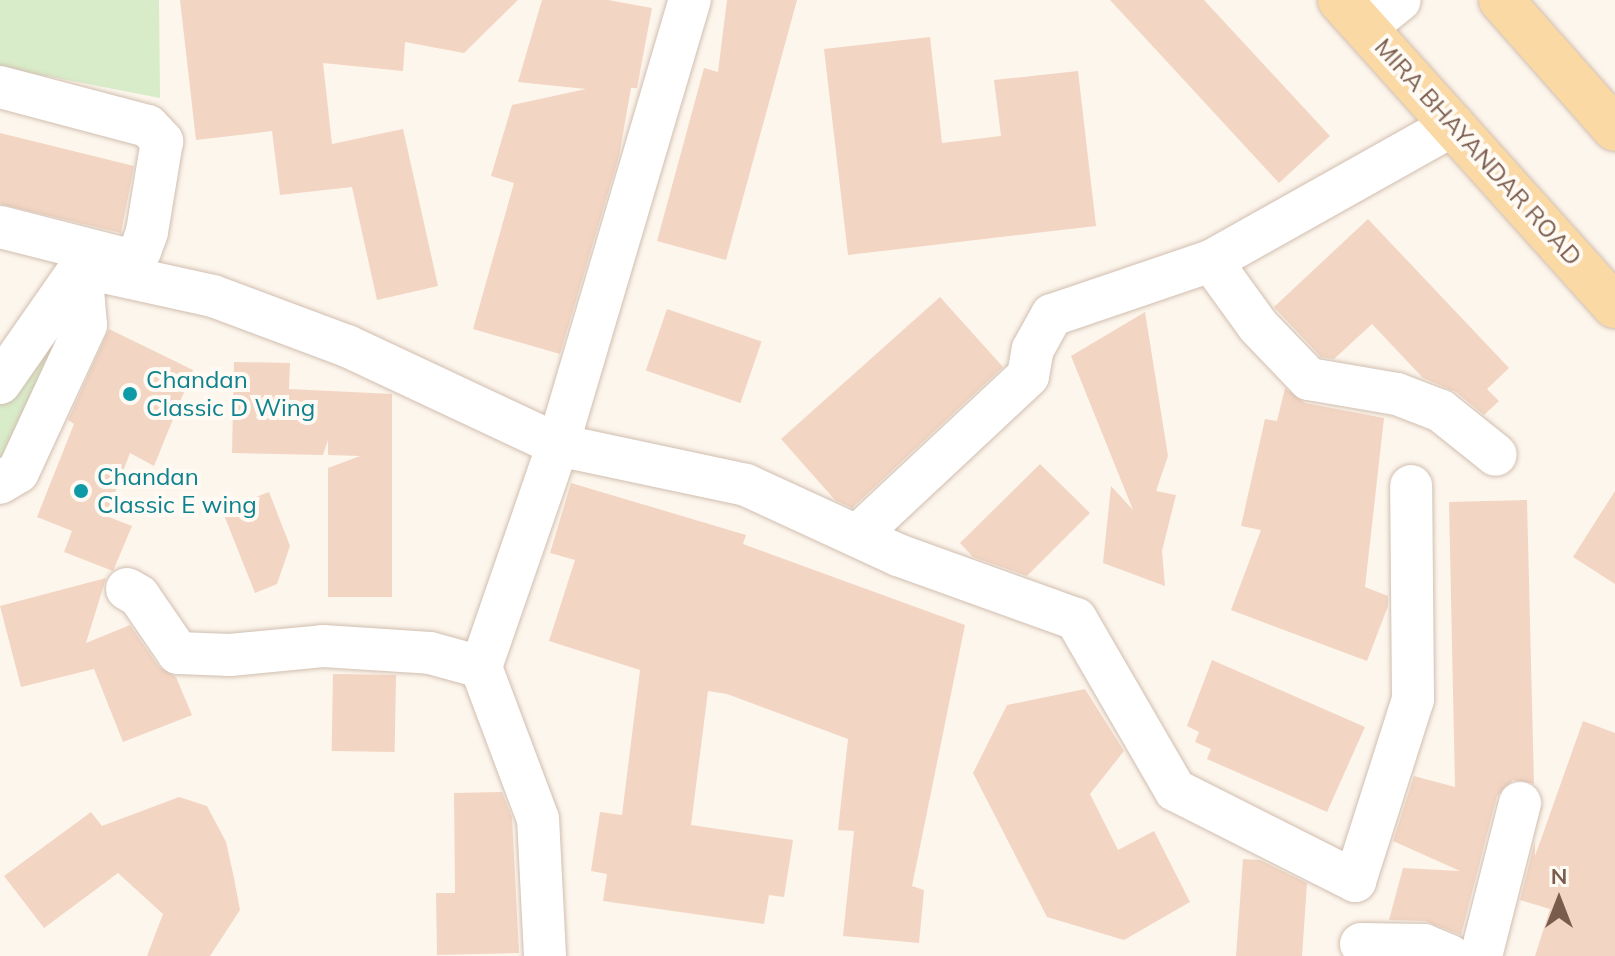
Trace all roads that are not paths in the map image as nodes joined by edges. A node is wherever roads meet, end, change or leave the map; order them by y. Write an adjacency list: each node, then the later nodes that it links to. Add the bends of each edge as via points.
1 (690, 0): 13 (street)
2 (1400, 0): 4 (street)
3 (1501, 0): 7 (main road)
4 (1353, 14): 6 (main road, MIRA BHAYANDAR ROAD)
5 (0, 87): 8 (street, via 148,126 162,141 147,232 140,251 126,259)
6 (1453, 125): 9 (street); 11 (main road, MIRA BHAYANDAR ROAD)
7 (1615, 129)
8 (0, 227)
9 (1211, 261): 14 (street, via 1258,326 1309,379 1397,394 1441,411); 17 (street, via 1052,315 1033,349 1028,376)
10 (81, 267): 12 (street); 13 (street, via 213,296 319,335); 15 (street, via 86,325 18,472)
11 (1615, 306)
12 (0, 383)
13 (558, 445): 17 (street, via 746,485); 19 (street)
14 (1496, 455)
15 (0, 483)
16 (1411, 486): 17 (street, via 1412,709 1355,881 1175,790 1076,619)
17 (857, 536)
18 (127, 589): 19 (street, via 139,596 178,653 230,655 323,646 430,653)
19 (481, 667): 22 (street, via 538,819)
20 (1520, 803): 24 (street)
21 (1361, 944): 23 (street, via 1424,945)
22 (545, 956)
23 (1450, 956)
24 (1481, 956)

